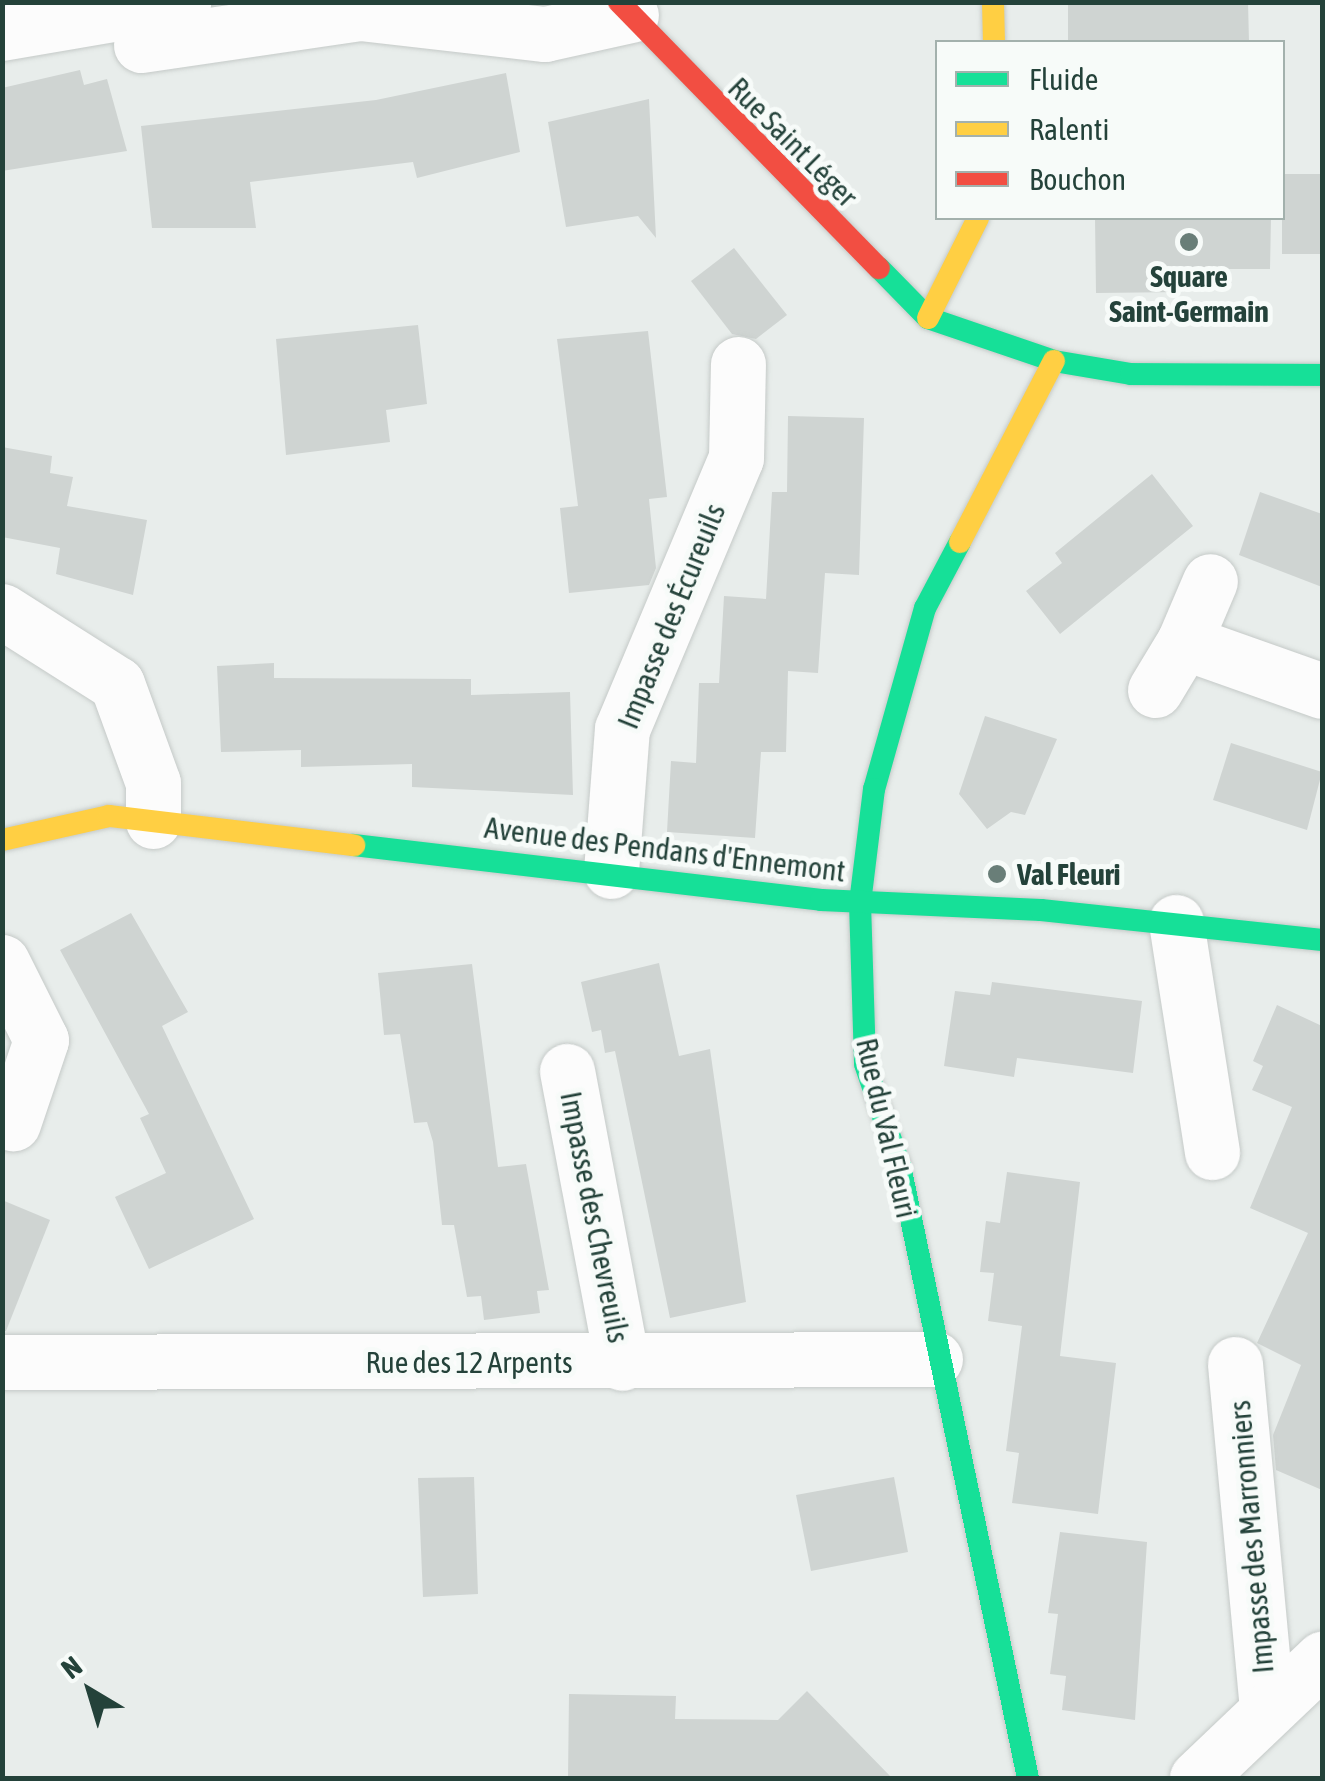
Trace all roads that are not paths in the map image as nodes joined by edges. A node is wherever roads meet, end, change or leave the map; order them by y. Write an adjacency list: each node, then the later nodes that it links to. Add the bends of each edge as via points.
1 (183, 2): 4 (street)
2 (994, 2): 5 (street)
3 (625, 9): 6 (street, via 545,34 360,14); 8 (street, Rue Saint Léger)
4 (2, 33)
5 (994, 40)
6 (141, 45)
7 (977, 220): 8 (street)
8 (928, 318): 9 (street)
9 (1054, 361): 11 (street, via 1131,374); 20 (street, Rue du Val Fleuri, via 926,608 874,789)
10 (738, 364): 19 (street, Impasse des Écureuils, via 736,458 622,728)
11 (1322, 374)
12 (1210, 581): 14 (street)
13 (2, 611): 17 (street, via 117,684 153,783)
14 (1184, 642): 15 (street); 16 (street)
15 (1155, 690)
16 (1322, 692)
17 (153, 820): 18 (street, Avenue des Pendans d'Ennemont, via 109,816); 19 (street, Avenue des Pendans d'Ennemont)
18 (2, 840)
19 (610, 871): 20 (street, Avenue des Pendans d'Ennemont)
20 (860, 903): 21 (street, Avenue des Pendans d'Ennemont); 27 (street, Rue du Val Fleuri, via 865,1064 900,1166)
21 (1176, 922): 22 (street, Avenue des Pendans d'Ennemont); 26 (street)
22 (1322, 940)
23 (2, 962): 25 (street, via 41,1040)
24 (568, 1072): 29 (street, Impasse des Chevreuils)
25 (13, 1123)
26 (1212, 1152)
27 (935, 1359): 29 (street, Rue des 12 Arpents); 33 (street, Rue du Val Fleuri)
28 (2, 1362): 29 (street, Rue des 12 Arpents)
29 (622, 1362)
30 (1235, 1364): 32 (street, Impasse des Marronniers)
31 (1322, 1659): 32 (street)
32 (1268, 1710): 34 (street)
33 (1018, 1767)
34 (1197, 1778)

